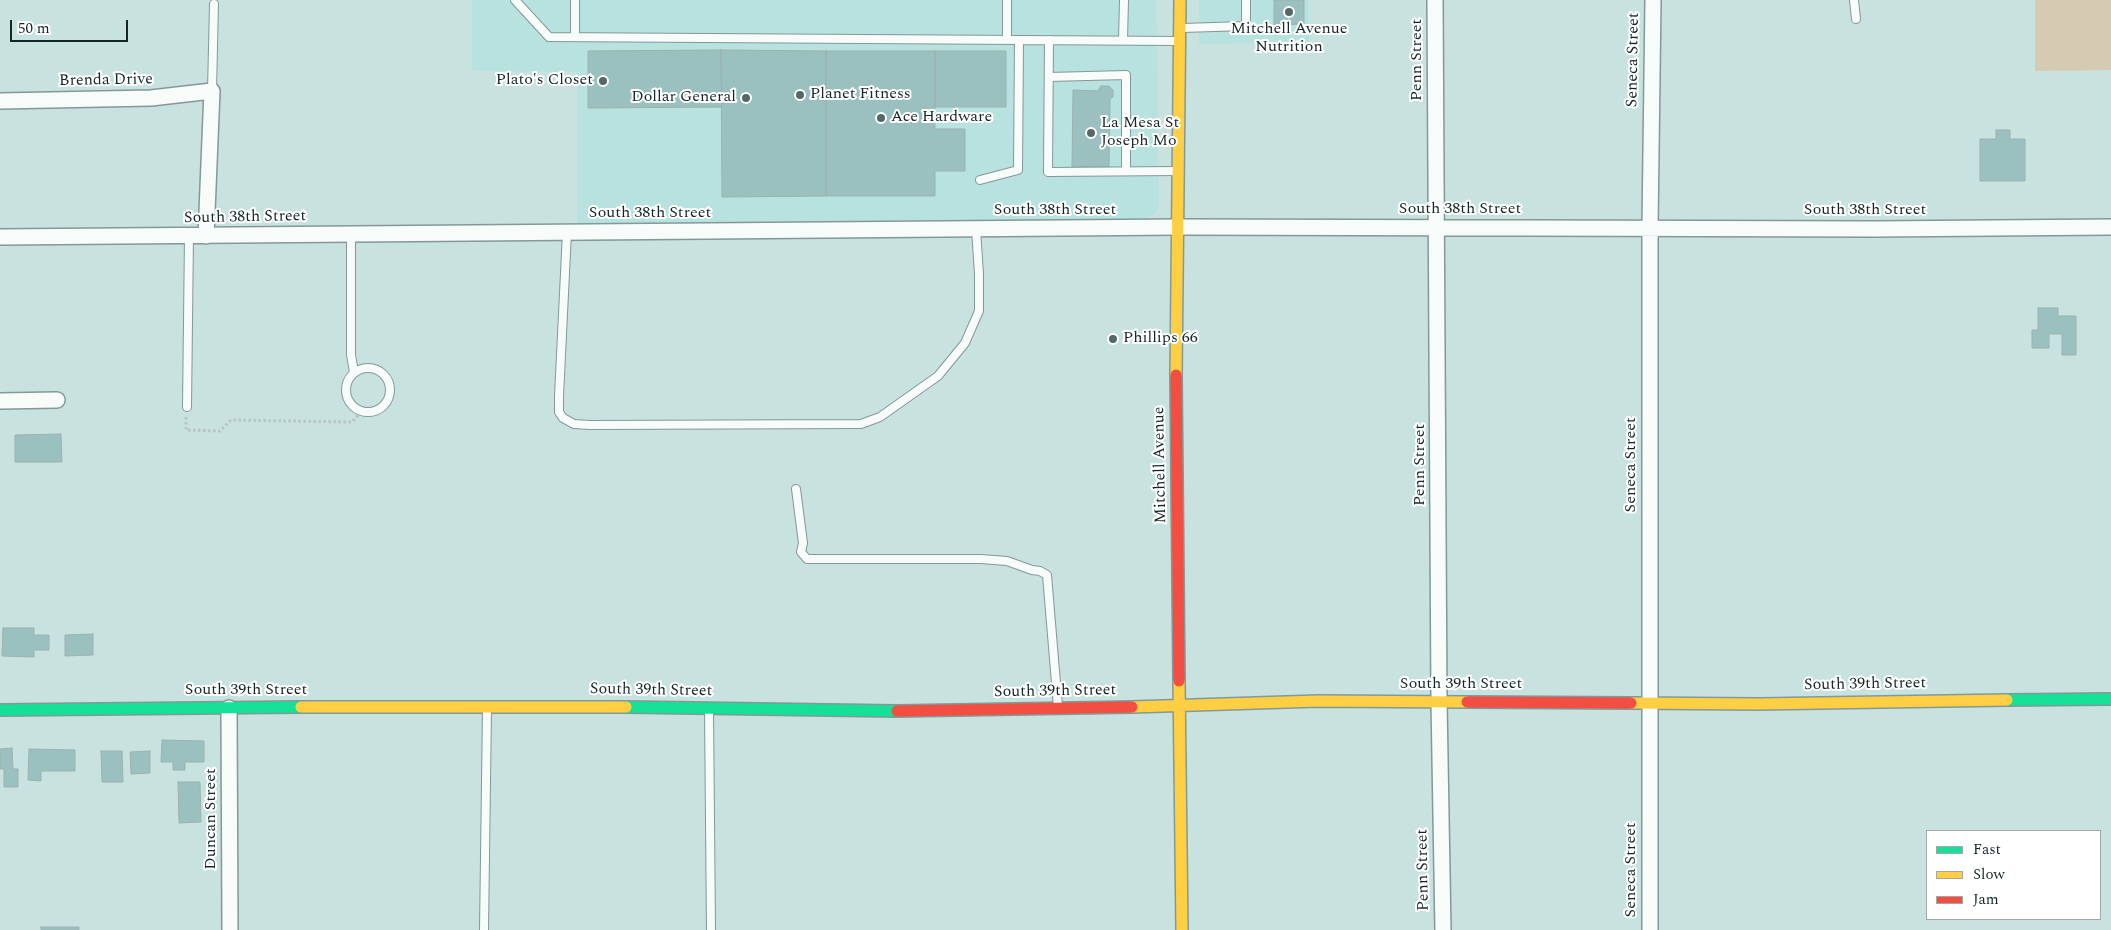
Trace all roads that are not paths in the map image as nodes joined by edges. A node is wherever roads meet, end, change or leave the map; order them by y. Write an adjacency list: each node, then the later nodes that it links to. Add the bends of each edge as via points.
1 (515, 0): 13 (lane, via 549,37)
2 (575, 0): 13 (lane)
3 (1007, 0): 14 (lane)
4 (1124, 0): 17 (lane)
5 (1180, 0): 12 (street, Mitchell Avenue)
6 (1246, 0): 12 (lane, via 1246,26)
7 (1435, 0): 27 (street, Penn Street)
8 (1652, 0): 28 (street, Seneca Street)
9 (1854, 0): 11 (lane)
10 (214, 4): 20 (lane)
11 (1856, 20)
12 (1180, 28): 18 (street, Mitchell Avenue)
13 (575, 37): 14 (lane)
14 (1007, 40): 15 (lane)
15 (1019, 40): 16 (lane); 24 (lane, via 1018,170)
16 (1049, 40): 17 (lane); 19 (lane)
17 (1124, 40): 18 (lane)
18 (1180, 41): 22 (street, Mitchell Avenue)
19 (1049, 77): 23 (lane, via 1048,172); 23 (lane, via 1126,75)
20 (212, 91): 21 (street, Brenda Drive, via 151,98); 33 (street)
21 (0, 101)
22 (1179, 170): 23 (lane); 26 (street, Mitchell Avenue)
23 (1126, 171)
24 (980, 180)
25 (2111, 227): 28 (street, South 38th Street)
26 (1179, 228): 27 (street, South 38th Street); 29 (street, South 38th Street); 43 (street, Mitchell Avenue, via 1176,348)
27 (1437, 228): 28 (street, South 38th Street); 41 (street, Penn Street)
28 (1650, 228): 42 (street, Seneca Street)
29 (976, 229): 30 (street, South 38th Street); 30 (lane, via 979,311 964,343 938,376 880,418 861,424 590,425 574,424 563,418 559,396)
30 (567, 232): 31 (street, South 38th Street)
31 (351, 235): 33 (street, South 38th Street); 35 (lane, via 351,355)
32 (189, 236): 33 (street, South 38th Street); 34 (street, South 38th Street); 38 (lane)
33 (206, 236)
34 (0, 237)
35 (354, 372): 35 (lane, via 365,367 376,368 386,375 390,397 383,407 373,412 353,407 346,389)
36 (57, 400): 37 (street)
37 (0, 401)
38 (186, 407)
39 (796, 489): 47 (lane, via 802,552 807,559 981,559 1007,562 1047,575)
40 (2111, 699): 42 (street, South 39th Street, via 1759,704)
41 (1439, 701): 42 (street, South 39th Street); 43 (street, South 39th Street); 53 (street, Penn Street)
42 (1648, 702): 54 (street, Seneca Street)
43 (1180, 705): 47 (street, South 39th Street); 52 (street, Mitchell Avenue)
44 (487, 706): 45 (street, South 39th Street); 46 (street, South 39th Street); 50 (lane)
45 (229, 708): 48 (street, South 39th Street); 49 (street, Duncan Street)
46 (709, 708): 47 (street, South 39th Street, via 886,711); 51 (lane)
47 (1058, 708)
48 (0, 710)
49 (230, 930)
50 (484, 930)
51 (711, 930)
52 (1182, 930)
53 (1442, 930)
54 (1650, 930)

